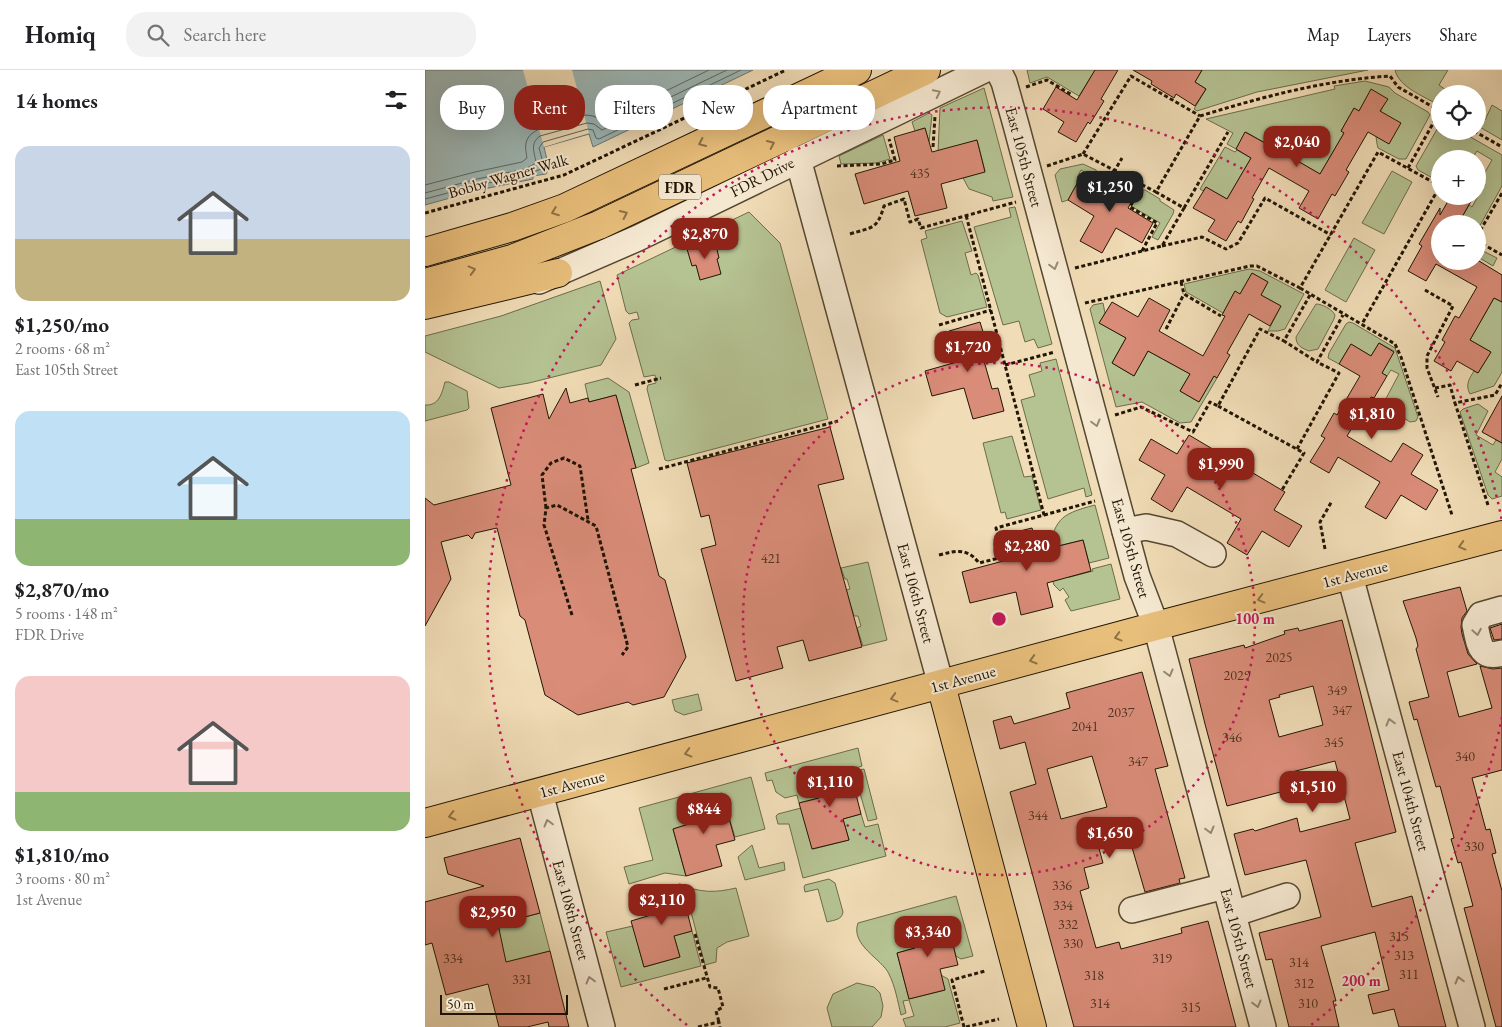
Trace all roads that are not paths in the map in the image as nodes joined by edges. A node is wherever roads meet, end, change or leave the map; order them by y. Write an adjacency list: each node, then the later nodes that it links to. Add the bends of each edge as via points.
1 (857, 70): 6 (main road, FDR, one-way to 6, via 565,208)
2 (926, 70): 8 (main road, FDR Drive / FDR, one-way to 2, via 512,259 599,225)
3 (984, 70): 5 (street, FDR Drive, one-way to 3)
4 (998, 70): 11 (street, East 105th Street, one-way to 11, via 1004,82)
5 (799, 159): 7 (street, FDR Drive, via 638,238); 18 (street, East 106th Street)
6 (425, 252)
7 (558, 273): 9 (main road); 10 (street, FDR Drive, via 491,301)
8 (425, 283)
9 (425, 305)
10 (425, 319)
11 (1125, 531): 13 (street, via 1146,527 1177,534); 16 (street, East 105th Street, via 1137,576)
12 (1502, 535): 14 (main road, 1st Avenue, one-way to 14)
13 (1213, 554)
14 (1350, 576): 16 (main road, 1st Avenue, one-way to 16); 28 (street, East 104th Street, one-way to 14)
15 (1502, 609): 17 (street, one-way to 17, via 1481,615 1475,625 1480,648 1494,655)
16 (1156, 626): 18 (main road, 1st Avenue, one-way to 18); 21 (street, East 105th Street, one-way to 21)
17 (1502, 653)
18 (941, 685): 19 (main road, 1st Avenue, one-way to 19); 26 (main road, East 106th Street)
19 (540, 792): 20 (main road, 1st Avenue, one-way to 20); 25 (street, East 108th Street, one-way to 19)
20 (425, 823)
21 (1225, 886): 23 (street); 24 (street, East 105th Street)
22 (1287, 896): 24 (street)
23 (1132, 910)
24 (1233, 914): 27 (street, East 105th Street, one-way to 27)
25 (602, 1027)
26 (1033, 1027)
27 (1263, 1027)
28 (1472, 1027)

